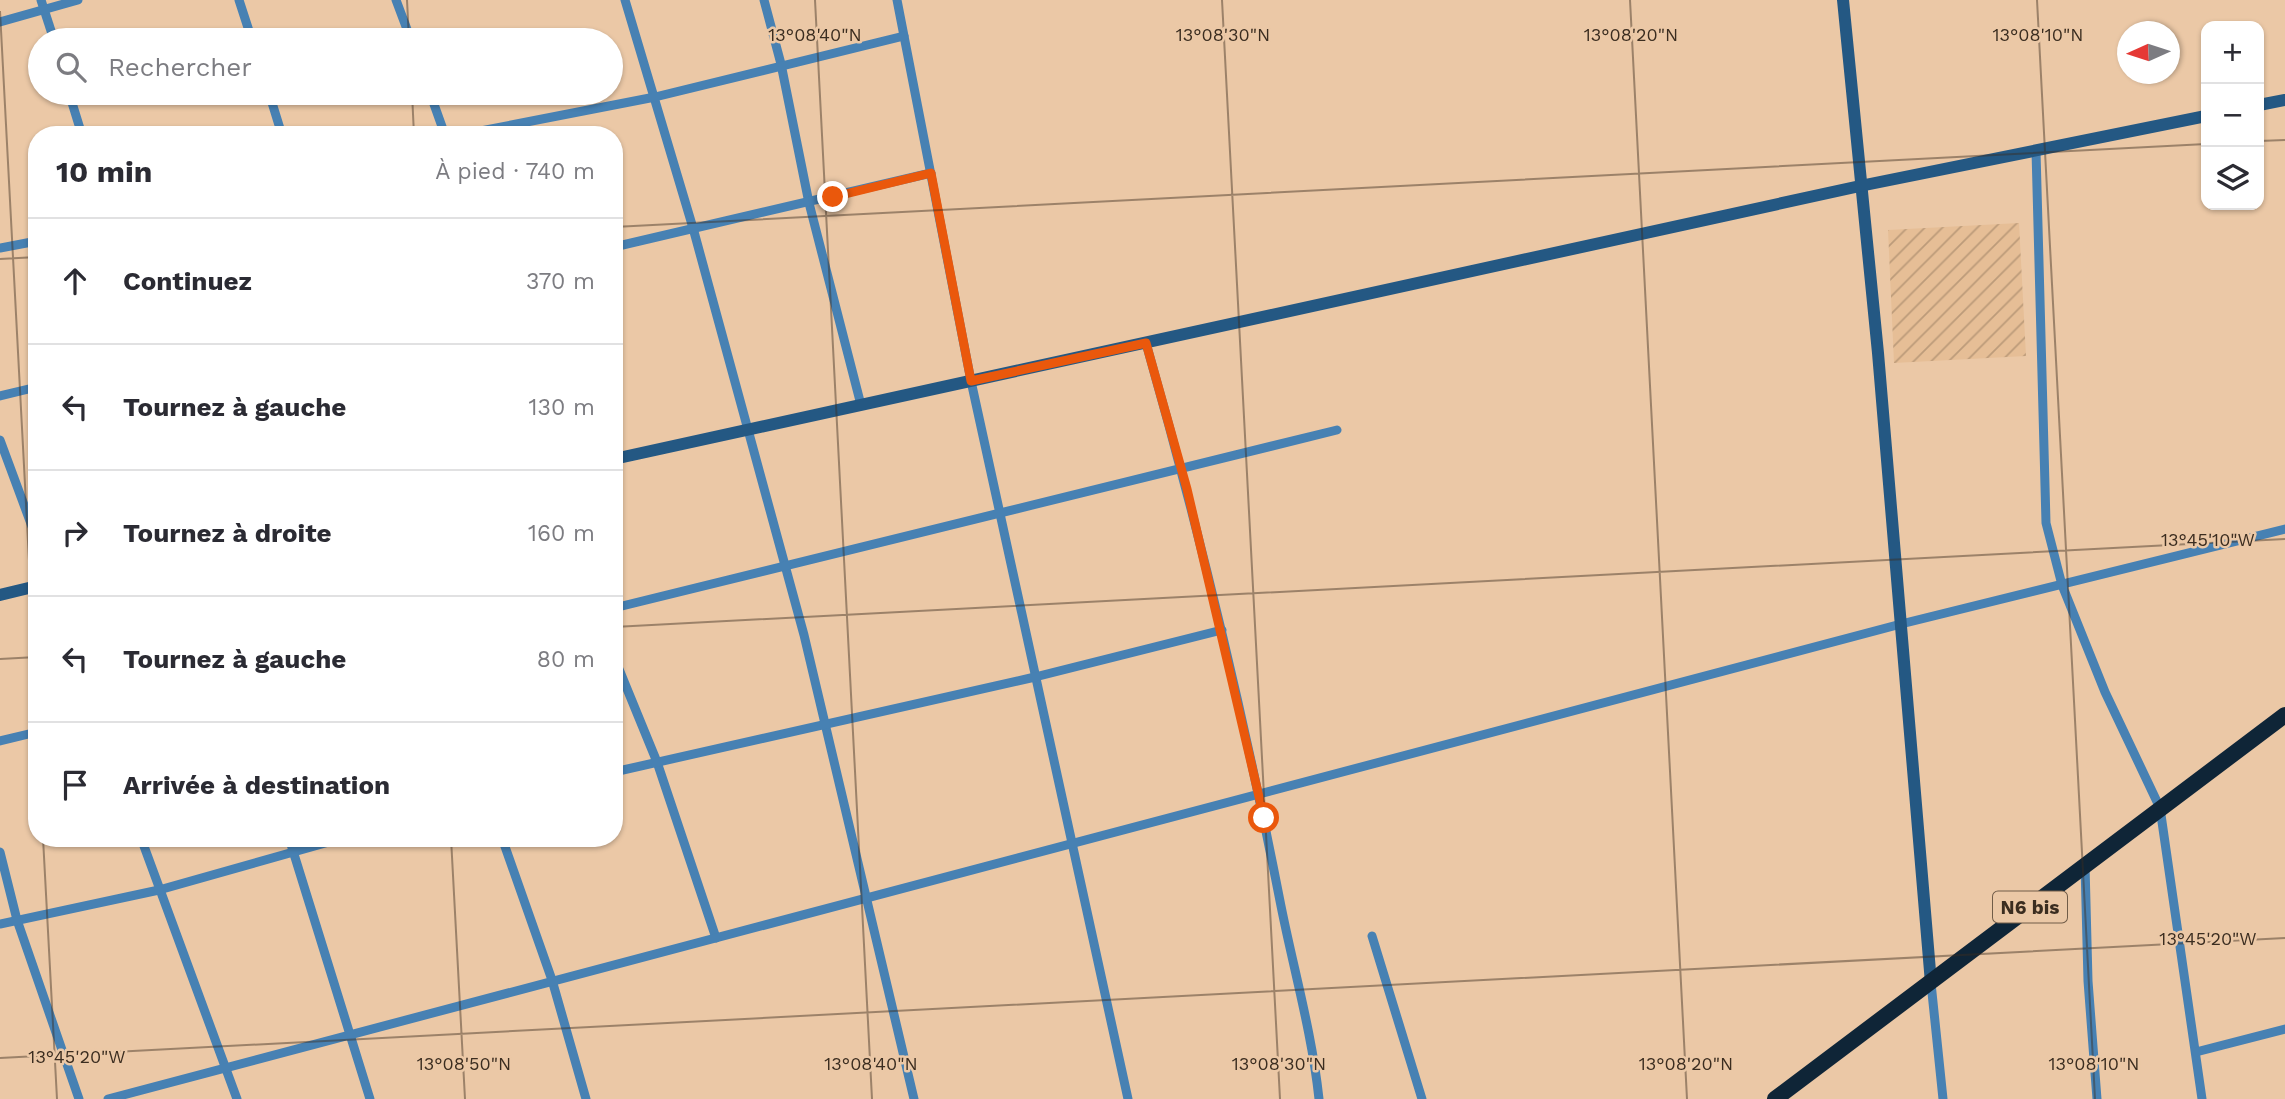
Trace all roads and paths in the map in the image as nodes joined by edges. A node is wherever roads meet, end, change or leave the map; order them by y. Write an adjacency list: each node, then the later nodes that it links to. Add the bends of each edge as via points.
1 (78, 0): 8 (street)
2 (239, 0): 11 (street)
3 (396, 0): 12 (street)
4 (625, 0): 15 (street)
5 (764, 0): 14 (street)
6 (897, 0): 13 (street)
7 (1843, 0): 30 (street)
8 (43, 4): 9 (street); 10 (street)
9 (0, 22)
10 (50, 28)
11 (248, 28)
12 (406, 28)
13 (904, 36): 14 (street); 29 (street)
14 (781, 64): 15 (street); 31 (street)
15 (655, 97): 17 (street); 32 (street)
16 (2285, 100): 18 (street)
17 (623, 103)
18 (2264, 104)
19 (73, 105): 24 (street)
20 (273, 105): 25 (street)
21 (434, 105): 26 (street)
22 (614, 105): 27 (street)
23 (2201, 117): 28 (street)
24 (79, 126)
25 (279, 126)
26 (442, 126)
27 (506, 126)
28 (2036, 150): 30 (street); 50 (street, via 2044,493 2046,523)
29 (931, 173): 31 (street); 37 (street)
30 (1860, 186): 36 (street); 54 (street)
31 (809, 203): 32 (street); 40 (street)
32 (694, 228): 34 (street); 41 (street)
33 (28, 243): 35 (street)
34 (623, 245)
35 (0, 248)
36 (1146, 343): 37 (street); 45 (street)
37 (971, 381): 40 (street); 46 (street)
38 (28, 389): 39 (street)
39 (0, 396)
40 (861, 405): 41 (street)
41 (749, 430): 44 (street); 49 (street)
42 (1337, 430): 45 (street)
43 (0, 440): 47 (street)
44 (623, 457)
45 (1181, 466): 46 (street); 55 (street)
46 (999, 514): 49 (street); 56 (street)
47 (28, 516)
48 (2285, 529): 50 (street)
49 (786, 567): 53 (street); 59 (street)
50 (2062, 584): 54 (street); 65 (street, via 2105,692)
51 (28, 588): 52 (street)
52 (0, 594)
53 (623, 606)
54 (1901, 624): 64 (street); 81 (street)
55 (1222, 630): 56 (street); 64 (street)
56 (1035, 677): 59 (street); 66 (street)
57 (623, 679): 62 (street)
58 (2285, 715): 65 (highway, N6 bis)
59 (826, 726): 62 (street); 75 (street)
60 (28, 734): 61 (street)
61 (0, 741)
62 (657, 762): 63 (street); 79 (street)
63 (623, 770)
64 (1259, 794): 66 (street); 93 (street, via 1292,963 1314,1044)
65 (2160, 808): 73 (highway, N6 bis); 84 (street)
66 (1072, 846): 75 (street); 92 (street)
67 (144, 847): 74 (street)
68 (291, 847): 71 (street)
69 (305, 847): 71 (street)
70 (505, 847): 80 (street)
71 (292, 850): 74 (street); 83 (street)
72 (0, 852): 76 (street)
73 (2085, 864): 81 (highway, N6 bis); 97 (street)
74 (159, 890): 76 (street); 85 (street)
75 (867, 898): 79 (street); 91 (street)
76 (17, 920): 77 (street); 86 (street)
77 (0, 924)
78 (1372, 936): 94 (street)
79 (716, 938): 80 (street)
80 (552, 981): 83 (street); 90 (street)
81 (1931, 983): 95 (highway, N6 bis); 96 (street)
82 (2285, 1029): 84 (street)
83 (351, 1032): 85 (street); 89 (street)
84 (2196, 1052): 98 (street)
85 (225, 1067): 87 (street); 88 (street)
86 (79, 1099)
87 (107, 1099)
88 (237, 1099)
89 (370, 1099)
90 (586, 1099)
91 (914, 1099)
92 (1128, 1099)
93 (1319, 1099)
94 (1422, 1099)
95 (1775, 1099)
96 (1943, 1099)
97 (2097, 1099)
98 (2202, 1099)

